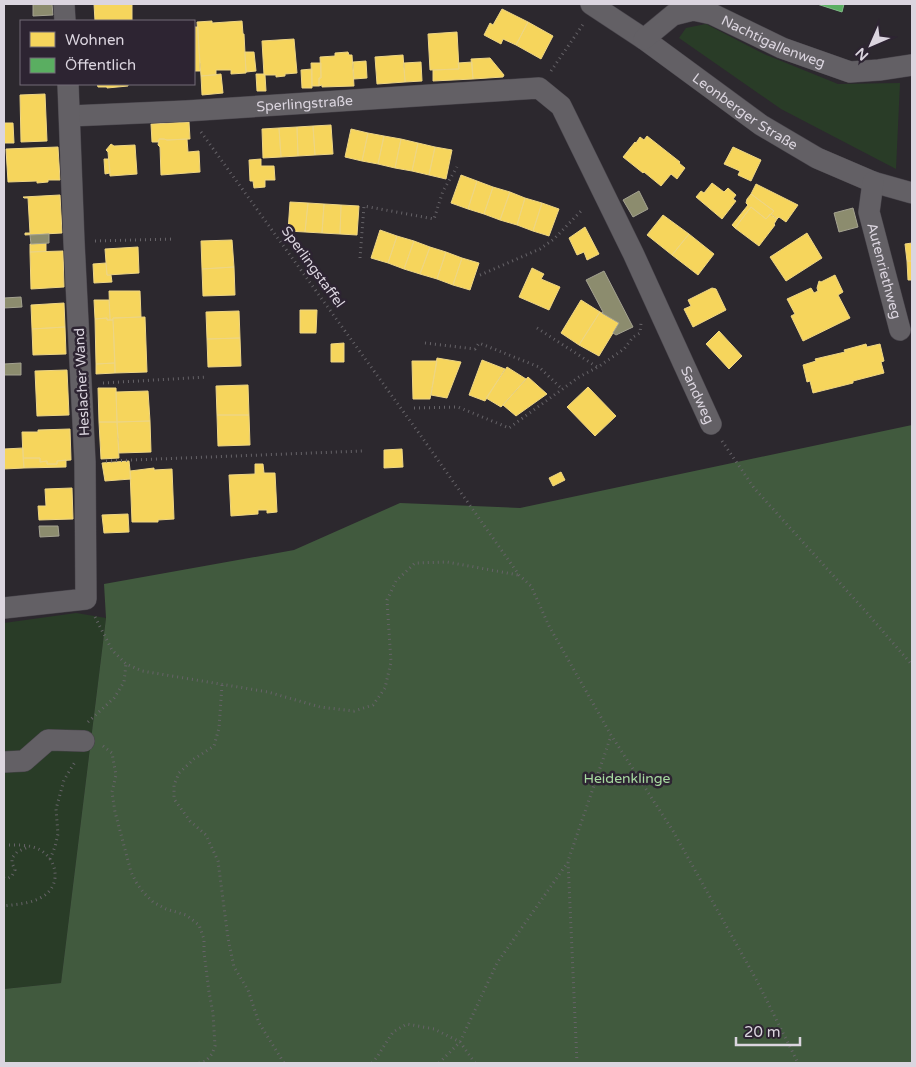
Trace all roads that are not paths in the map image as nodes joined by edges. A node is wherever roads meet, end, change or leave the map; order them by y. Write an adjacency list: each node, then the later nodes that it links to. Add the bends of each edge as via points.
1 (64, 4): 3 (street)
2 (594, 5): 4 (street, Leonberger Straße)
3 (65, 20)
4 (644, 39): 5 (street, Nachtigallenweg, via 673,16 693,10 712,14 782,48 850,72); 9 (street, Leonberger Straße, via 761,125 817,158)
5 (912, 65)
6 (68, 85): 8 (street, Heslacher Wand)
7 (539, 88): 8 (street, Sperlingstraße, via 186,112); 12 (street, Sandweg, via 561,106 634,253)
8 (70, 116): 13 (street, Heslacher Wand, via 85,462 86,599)
9 (873, 182): 10 (street, Leonberger Straße); 11 (street, Autenriethweg, via 869,212)
10 (912, 193)
11 (900, 330)
12 (711, 424)
13 (4, 608)
14 (84, 741): 15 (street, via 48,740 24,761)
15 (4, 762)

